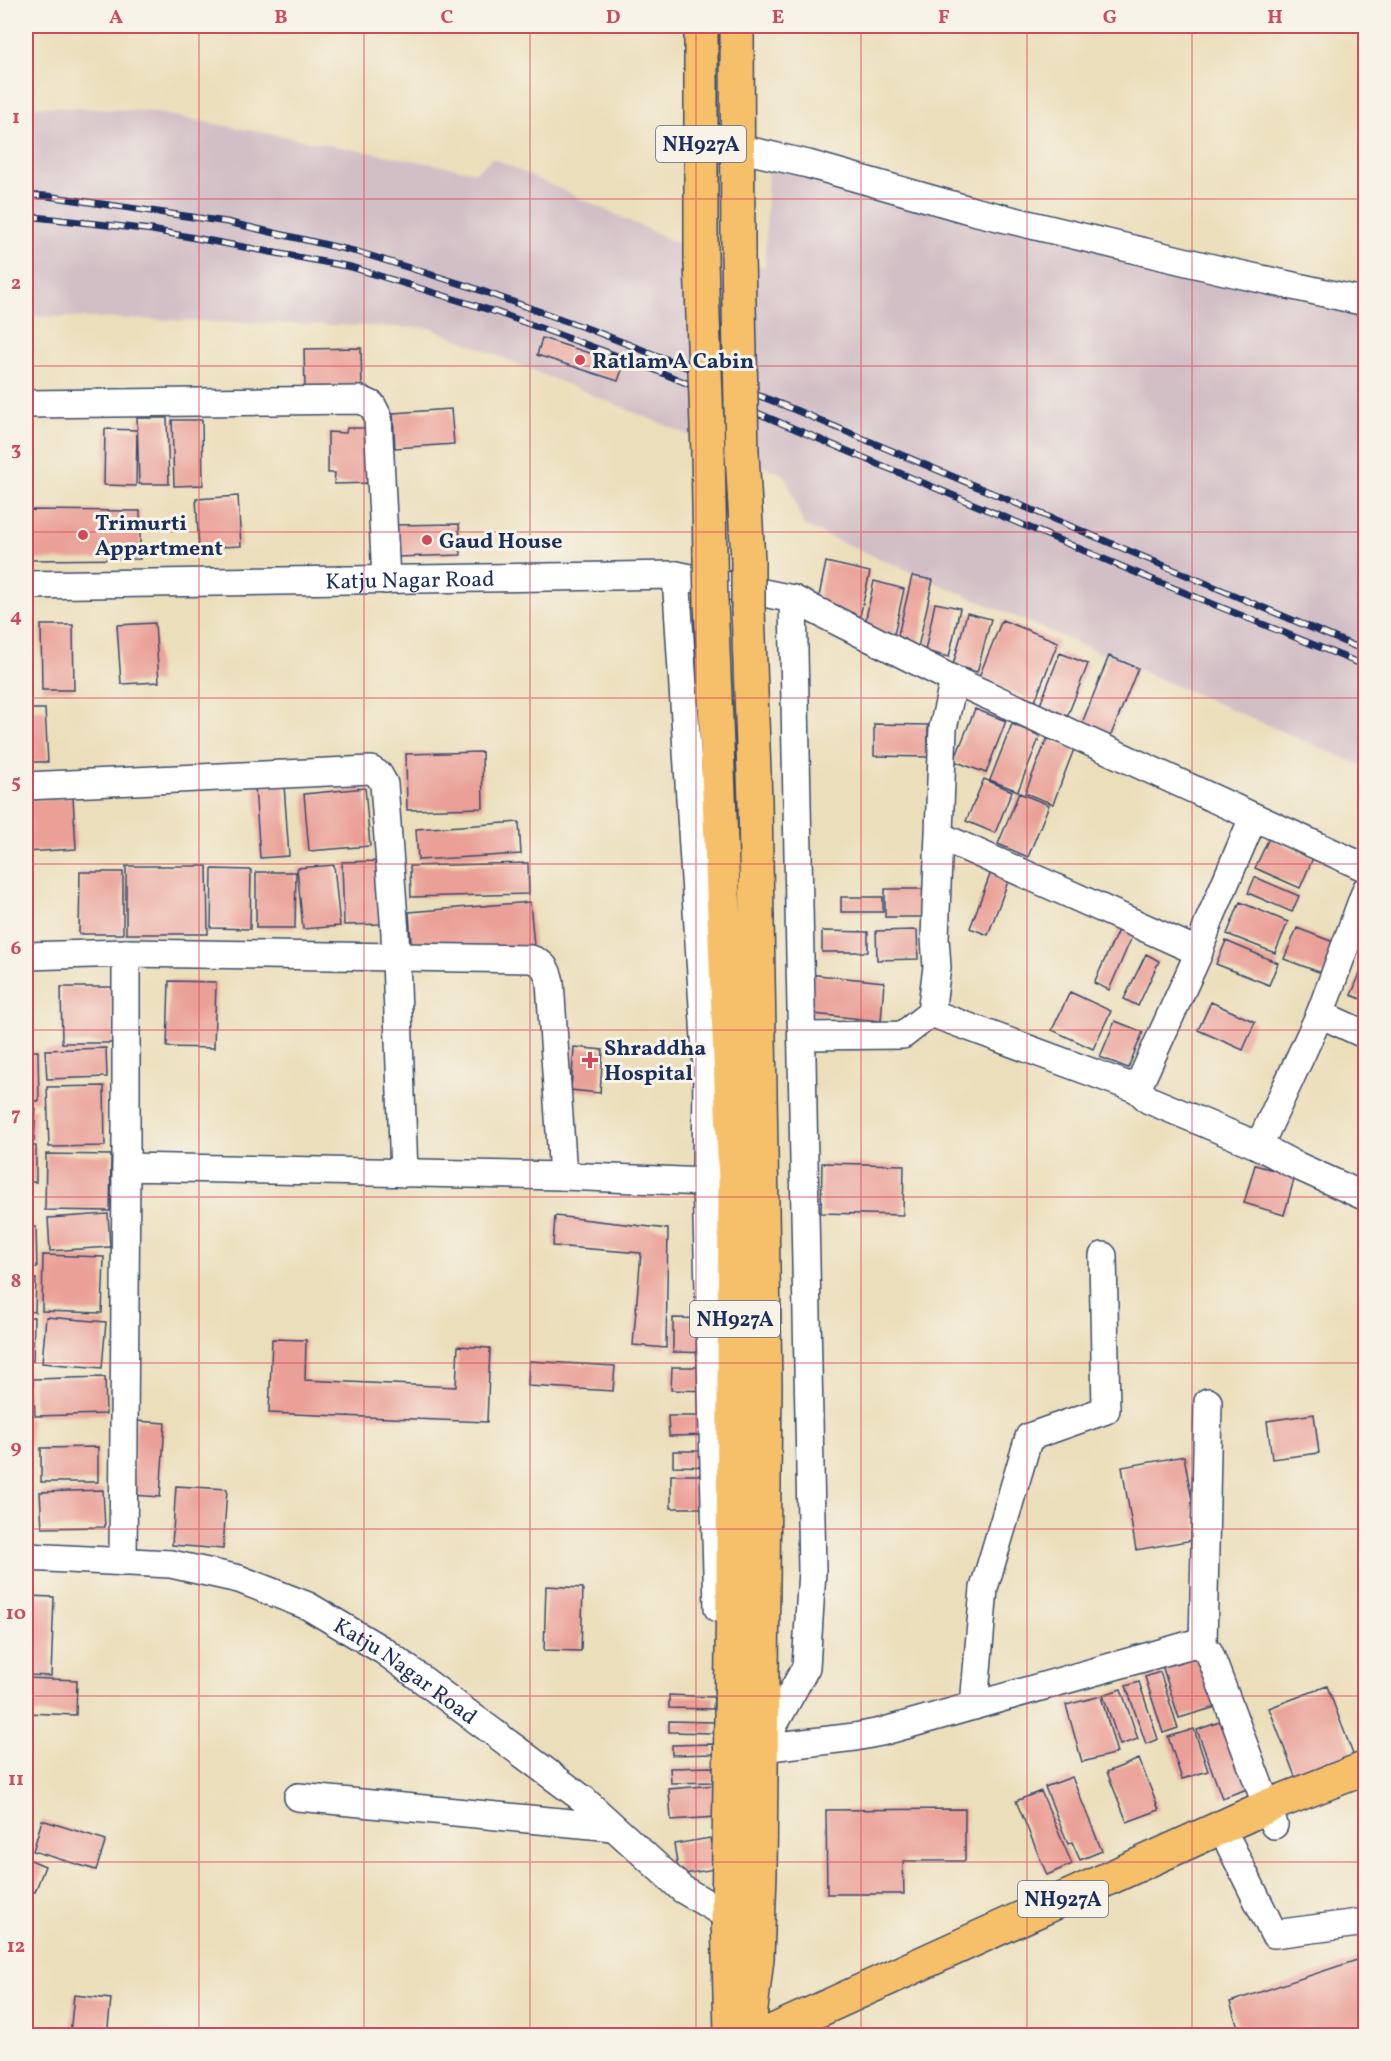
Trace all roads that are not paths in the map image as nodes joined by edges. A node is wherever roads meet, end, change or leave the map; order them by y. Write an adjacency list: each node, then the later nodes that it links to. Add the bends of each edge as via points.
1 (701, 26): 37 (highway, NH927A, bridge, via 701,262 735,1180)
2 (737, 26): 3 (highway, NH927A)
3 (738, 148): 4 (street, via 973,212); 37 (highway, NH927A, bridge, via 765,1384)
4 (1365, 302)
5 (26, 404): 7 (street, via 361,400 372,405 378,417)
6 (676, 575): 7 (street, Katju Nagar Road); 9 (street, Katju Nagar Road); 29 (street, via 707,1070)
7 (386, 580): 8 (street, Katju Nagar Road)
8 (26, 585)
9 (793, 599): 10 (street, Katju Nagar Road); 23 (street)
10 (954, 680): 12 (street, Katju Nagar Road); 13 (street, via 944,728)
11 (26, 786): 19 (street, via 371,770 384,784)
12 (1253, 818): 14 (street, Katju Nagar Road); 16 (street)
13 (940, 837): 16 (street); 20 (street, via 937,966)
14 (1365, 868)
15 (1365, 890): 21 (street)
16 (1198, 952): 24 (street)
17 (126, 954): 18 (street); 19 (street); 26 (street)
18 (26, 956)
19 (395, 956): 27 (street); 28 (street, via 531,959 542,963 550,982)
20 (931, 1013): 23 (street, via 903,1035); 24 (street)
21 (1320, 1014): 22 (street); 25 (street)
22 (1365, 1035)
23 (803, 1036): 37 (street, via 812,1571 806,1667)
24 (1137, 1089): 25 (street, via 1149,1100)
25 (1259, 1146): 30 (street)
26 (126, 1167): 27 (street); 34 (street)
27 (404, 1173): 28 (street)
28 (563, 1176): 29 (street)
29 (706, 1182): 37 (street, via 718,1633)
30 (1365, 1197)
31 (1103, 1256): 36 (street, via 1106,1410 1029,1437 984,1588)
32 (1208, 1402): 35 (street)
33 (26, 1557): 34 (street, Katju Nagar Road)
34 (123, 1562): 42 (street, Katju Nagar Road, via 171,1564 239,1579 308,1606 384,1650 583,1799)
35 (1203, 1646): 36 (street, via 1196,1644); 41 (street, via 1209,1652)
36 (974, 1706): 37 (street, via 855,1737)
37 (746, 1744): 44 (highway, NH927A); 47 (highway, NH927A, via 757,1958)
38 (1365, 1768): 41 (highway, NH927A)
39 (1365, 1789): 41 (highway, NH927A)
40 (298, 1797): 42 (street)
41 (1271, 1815): 43 (highway, NH927A); 48 (highway, NH927A)
42 (613, 1827): 44 (street, Katju Nagar Road, via 682,1889)
43 (1230, 1845): 45 (street, via 1274,1934); 49 (highway, NH927A)
44 (728, 1916): 46 (highway, NH927A)
45 (1365, 1922)
46 (731, 2035): 47 (highway, NH927A)
47 (749, 2035)
48 (762, 2036)
49 (797, 2036)

